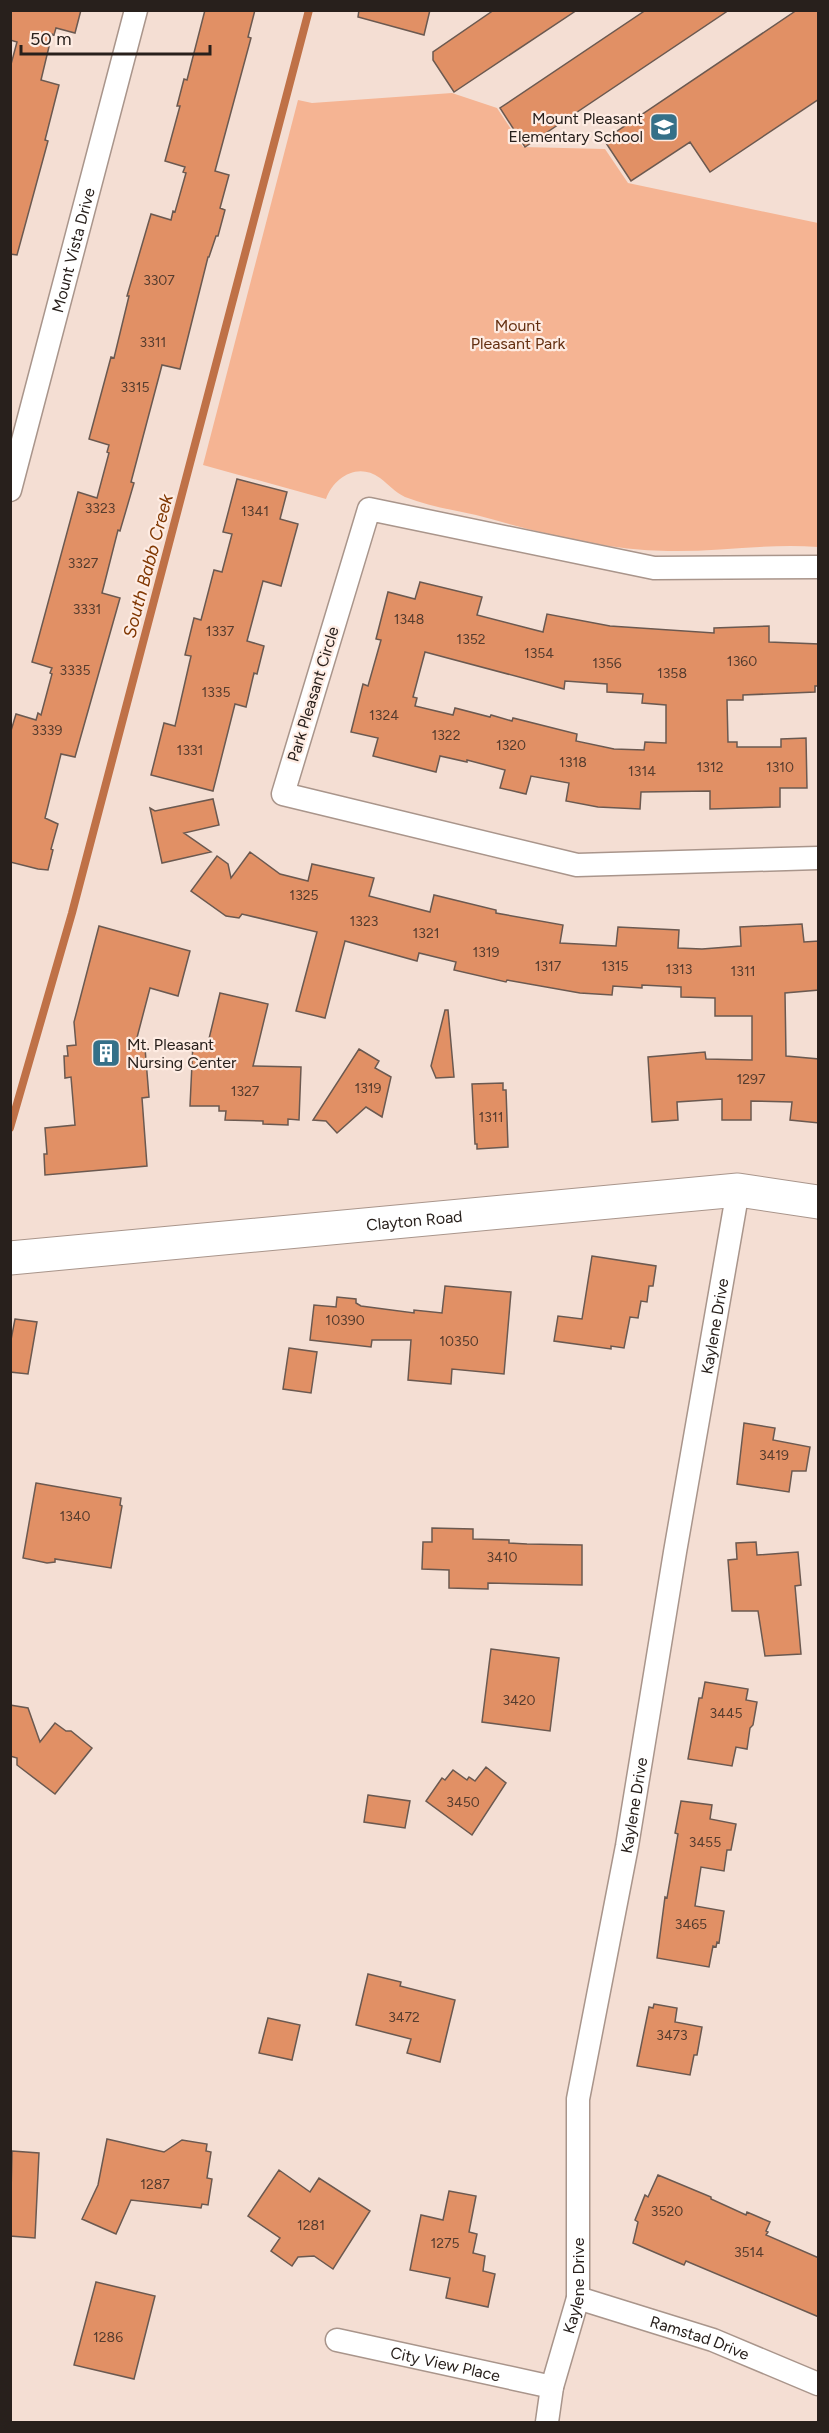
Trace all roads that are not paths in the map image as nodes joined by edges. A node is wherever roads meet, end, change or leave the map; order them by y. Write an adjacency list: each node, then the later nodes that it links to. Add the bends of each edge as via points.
1 (136, 10): 2 (street, Mount Vista Drive)
2 (10, 490)
3 (819, 567): 4 (street, Park Pleasant Circle, via 654,568 369,509 283,794 577,866)
4 (819, 858)
5 (738, 1190): 6 (street, Clayton Road); 7 (street, Clayton Road); 8 (street, Kaylene Drive, via 627,1846 578,2099)
6 (819, 1202)
7 (10, 1258)
8 (578, 2298): 10 (street, Ramstad Drive, via 713,2340); 11 (street, Kaylene Drive)
9 (338, 2340): 11 (street, City View Place)
10 (819, 2384)
11 (552, 2387): 12 (street, Kaylene Drive)
12 (548, 2422)

